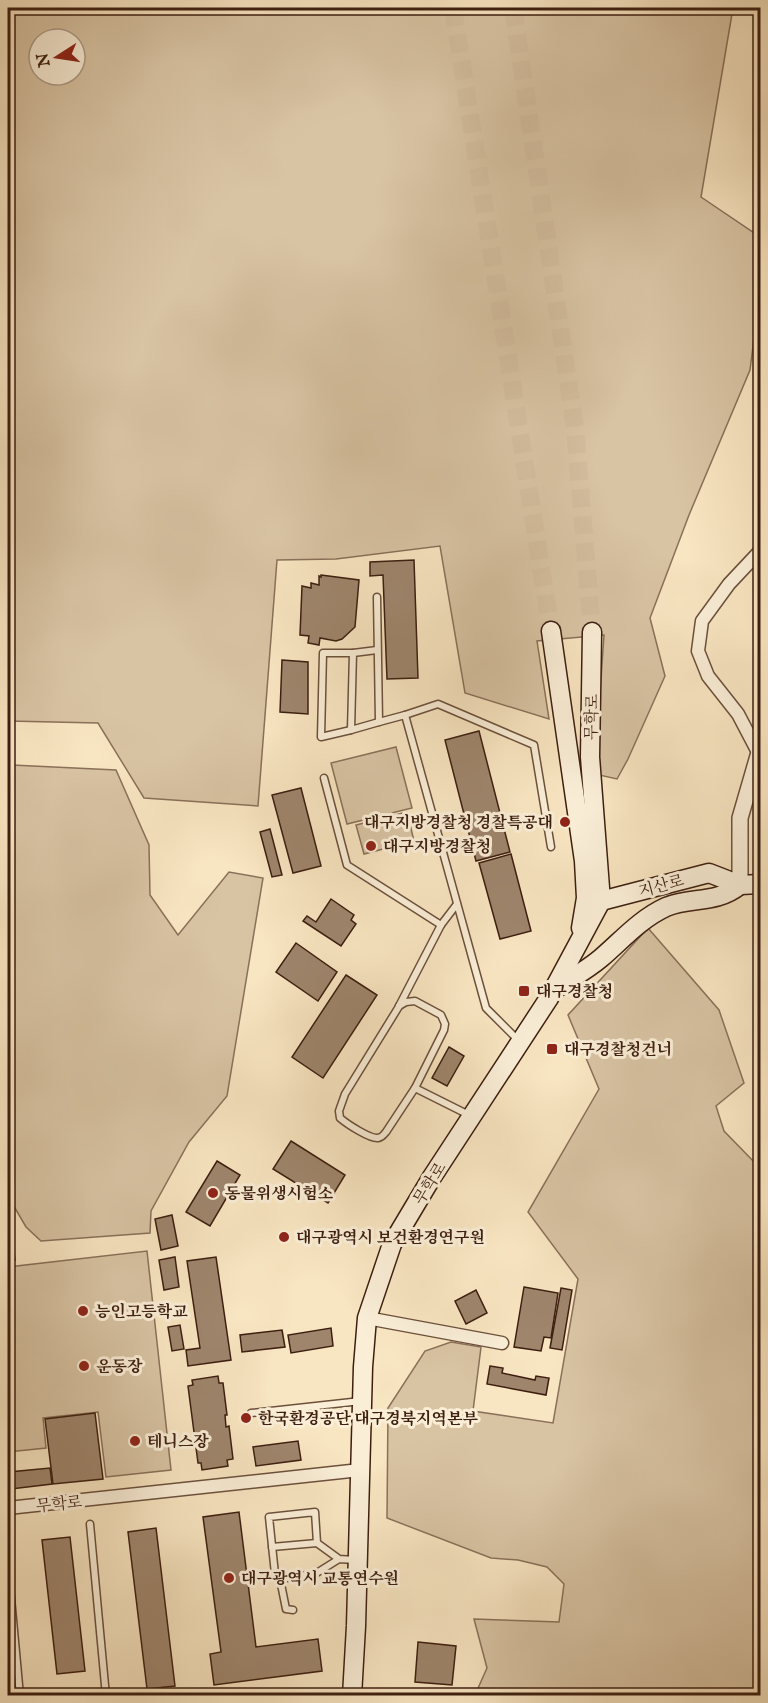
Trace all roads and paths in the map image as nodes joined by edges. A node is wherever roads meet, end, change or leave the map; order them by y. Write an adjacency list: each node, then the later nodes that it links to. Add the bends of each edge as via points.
1 (760, 551): 10 (street, via 702,621 698,651 708,676 738,714)
2 (377, 597): 5 (lane)
3 (551, 631): 17 (main road, 무학로, via 584,861)
4 (592, 632): 15 (main road, 무학로, via 590,757)
5 (377, 650): 6 (lane); 8 (lane)
6 (353, 653): 9 (lane); 9 (lane, via 323,653 321,736)
7 (405, 715): 8 (lane); 12 (lane, via 438,704 534,745); 16 (lane)
8 (379, 722): 9 (lane)
9 (351, 730)
10 (760, 751): 14 (street, via 740,818)
11 (324, 778): 18 (lane, via 347,865)
12 (551, 847)
13 (760, 884): 14 (main road, 지산로)
14 (740, 885): 15 (main road, 지산로, via 709,873); 20 (main road, 지산로, via 709,900 667,907 633,928)
15 (601, 901): 17 (main road, 지산로); 19 (main road, 무학로)
16 (457, 904): 18 (lane); 23 (lane, via 486,1008)
17 (584, 912): 19 (main road, 무학로)
18 (441, 925): 22 (lane)
19 (579, 941): 21 (main road, 무학로)
20 (599, 960): 21 (main road, 무학로)
21 (553, 990): 23 (main road, 무학로)
22 (398, 1008): 24 (lane, via 415,1001 441,1015 445,1024); 24 (lane, via 345,1094 340,1118 379,1138)
23 (520, 1043): 25 (main road, 무학로)
24 (415, 1088): 25 (lane)
25 (472, 1116): 26 (main road, 무학로, via 392,1244)
26 (367, 1318): 27 (street); 28 (main road, 무학로)
27 (501, 1343)
28 (362, 1401): 29 (lane); 30 (main road, 무학로)
29 (251, 1413)
30 (360, 1470): 31 (street, 무학로); 36 (main road, 무학로)
31 (8, 1508)
32 (90, 1524): 41 (lane)
33 (317, 1543): 34 (lane); 34 (lane, via 315,1512 269,1517); 35 (lane)
34 (272, 1547): 38 (lane, via 275,1574)
35 (339, 1559): 36 (lane); 38 (lane, via 315,1574)
36 (358, 1560): 42 (main road, 무학로)
37 (8, 1565): 40 (lane)
38 (280, 1579): 39 (lane, via 286,1609)
39 (293, 1610)
40 (20, 1695)
41 (106, 1695)
42 (352, 1695)

